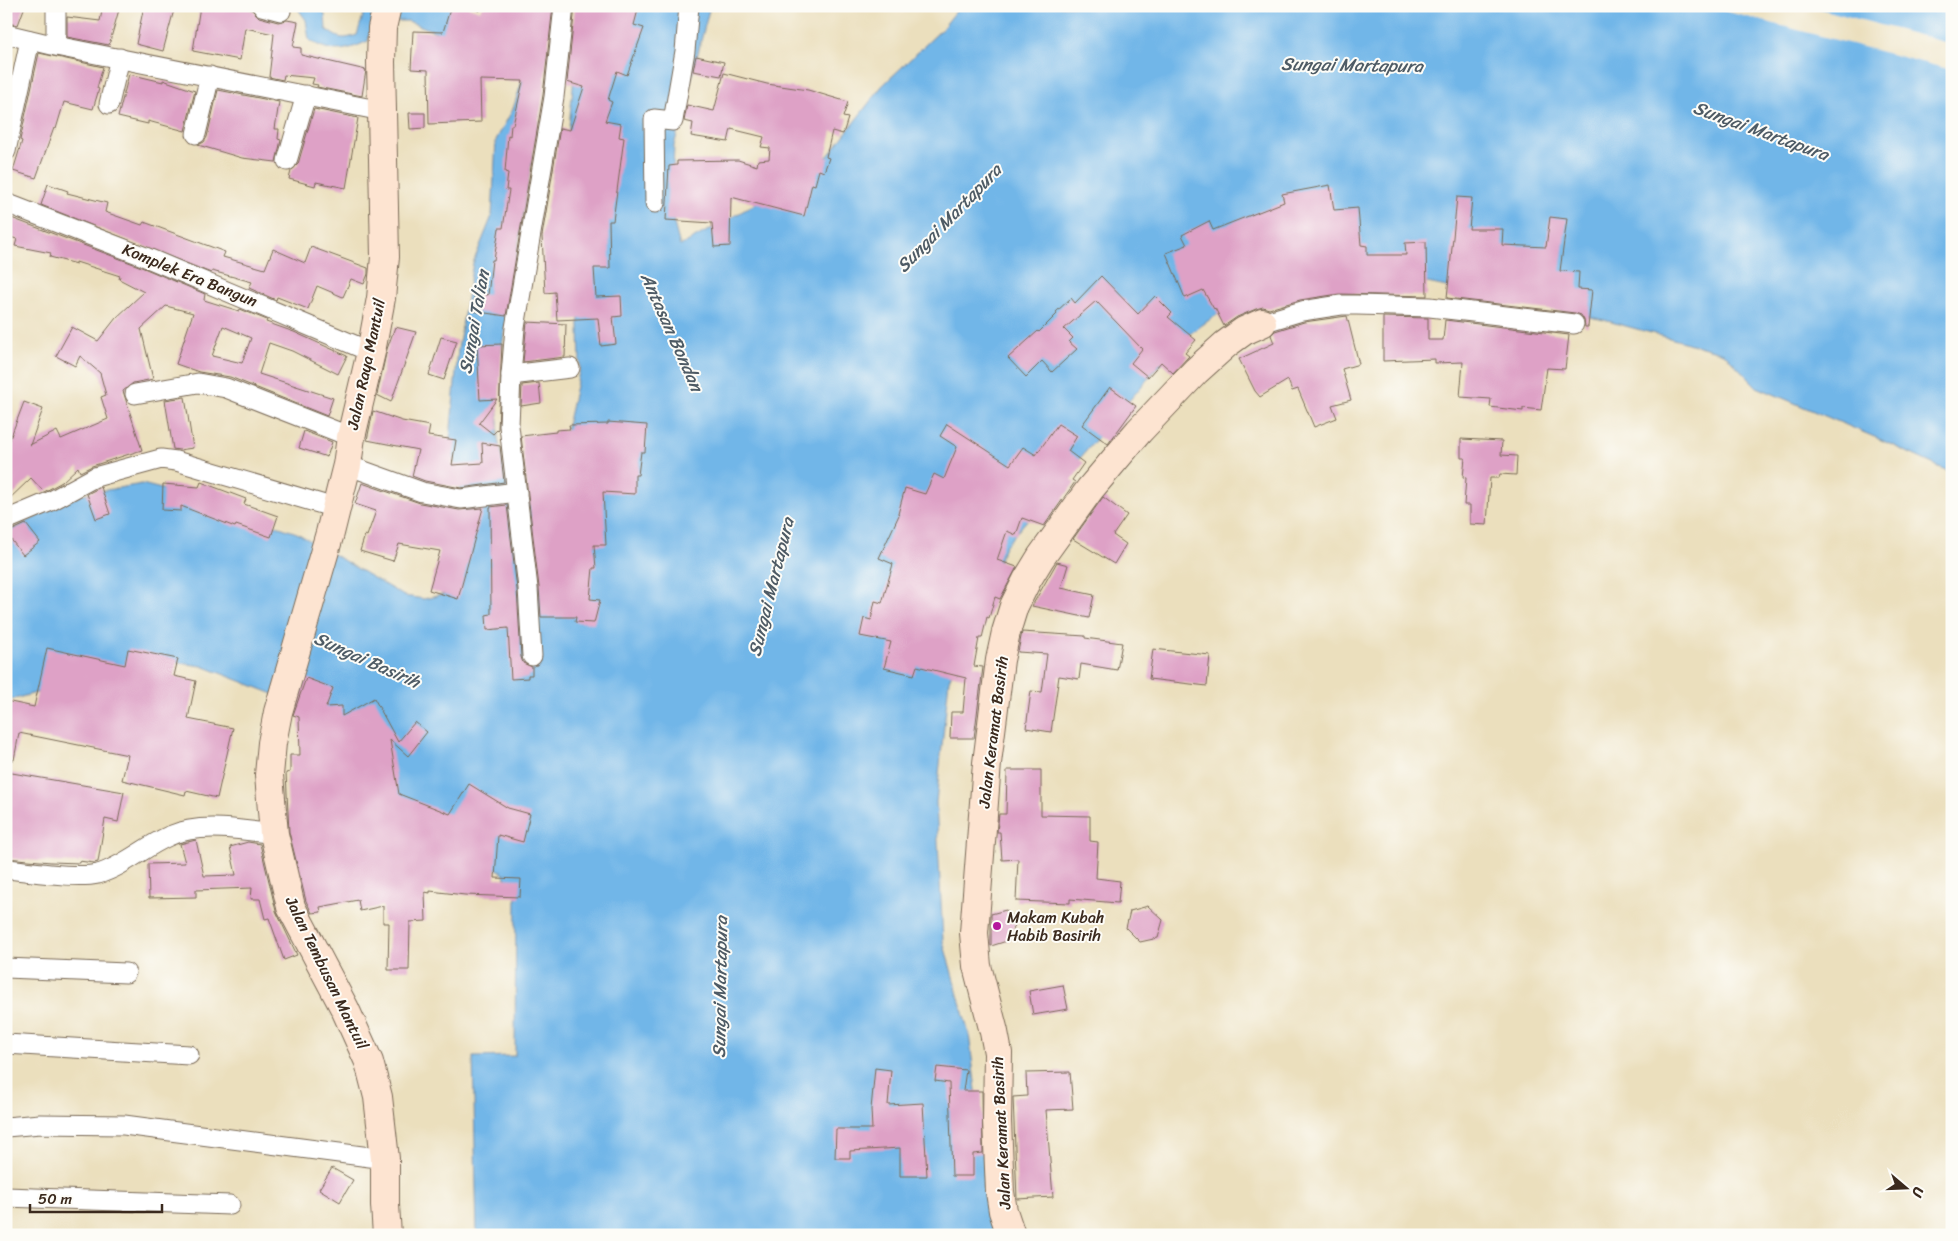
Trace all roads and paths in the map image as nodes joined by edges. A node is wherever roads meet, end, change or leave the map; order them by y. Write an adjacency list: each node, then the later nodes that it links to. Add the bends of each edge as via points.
1 (56, 6): 9 (street)
2 (262, 6): 5 (street)
3 (564, 6): 24 (street, via 554,97 515,328)
4 (689, 6): 18 (street, via 673,121 654,119)
5 (281, 11)
6 (385, 17): 14 (street, Jalan Raya Mantuil, via 381,62)
7 (6, 34): 8 (street)
8 (30, 40): 9 (street); 16 (street)
9 (56, 46): 10 (street)
10 (120, 58): 11 (street); 13 (street)
11 (210, 76): 12 (street); 15 (street)
12 (306, 95): 14 (street); 17 (street)
13 (109, 104)
14 (382, 111): 22 (street, Jalan Raya Mantuil, via 385,257)
15 (196, 134)
16 (6, 150)
17 (287, 161)
18 (655, 202)
19 (6, 204): 22 (street, Komplek Era Bangun, via 143,256)
20 (1262, 323): 21 (street, via 1302,311 1357,305 1430,307); 44 (street, Jalan Keramat Basirih, via 1244,330 1196,371 1090,488 1027,580 1006,632 987,763 974,933 977,966 998,1053 1000,1192 1002,1211)
21 (1574, 324)
22 (371, 352): 26 (street, Jalan Raya Mantuil)
23 (570, 368): 24 (street)
24 (511, 375): 28 (street, via 509,426)
25 (135, 394): 26 (street, via 198,383 226,388)
26 (351, 437): 27 (street, Jalan Raya Mantuil)
27 (347, 465): 28 (street, via 422,492 461,499); 30 (street, Jalan Raya Mantuil)
28 (517, 492): 31 (street)
29 (6, 520): 30 (street, via 95,477 161,459 176,461)
30 (333, 521): 32 (street, Jalan Raya Mantuil)
31 (532, 656)
32 (278, 712): 33 (street, Jalan Tembusan Mantuil, via 269,775)
33 (274, 834): 34 (street, via 230,829 185,830 114,868 96,874); 40 (street, Jalan Tembusan Mantuil, via 291,907 369,1062 378,1097)
34 (6, 870)
35 (6, 968): 36 (street)
36 (126, 973)
37 (6, 1044): 38 (street)
38 (189, 1054)
39 (6, 1127): 40 (street, via 124,1125)
40 (385, 1159): 43 (street, Jalan Tembusan Mantuil)
41 (6, 1198): 42 (street)
42 (230, 1205)
43 (387, 1235)
44 (1012, 1235)

